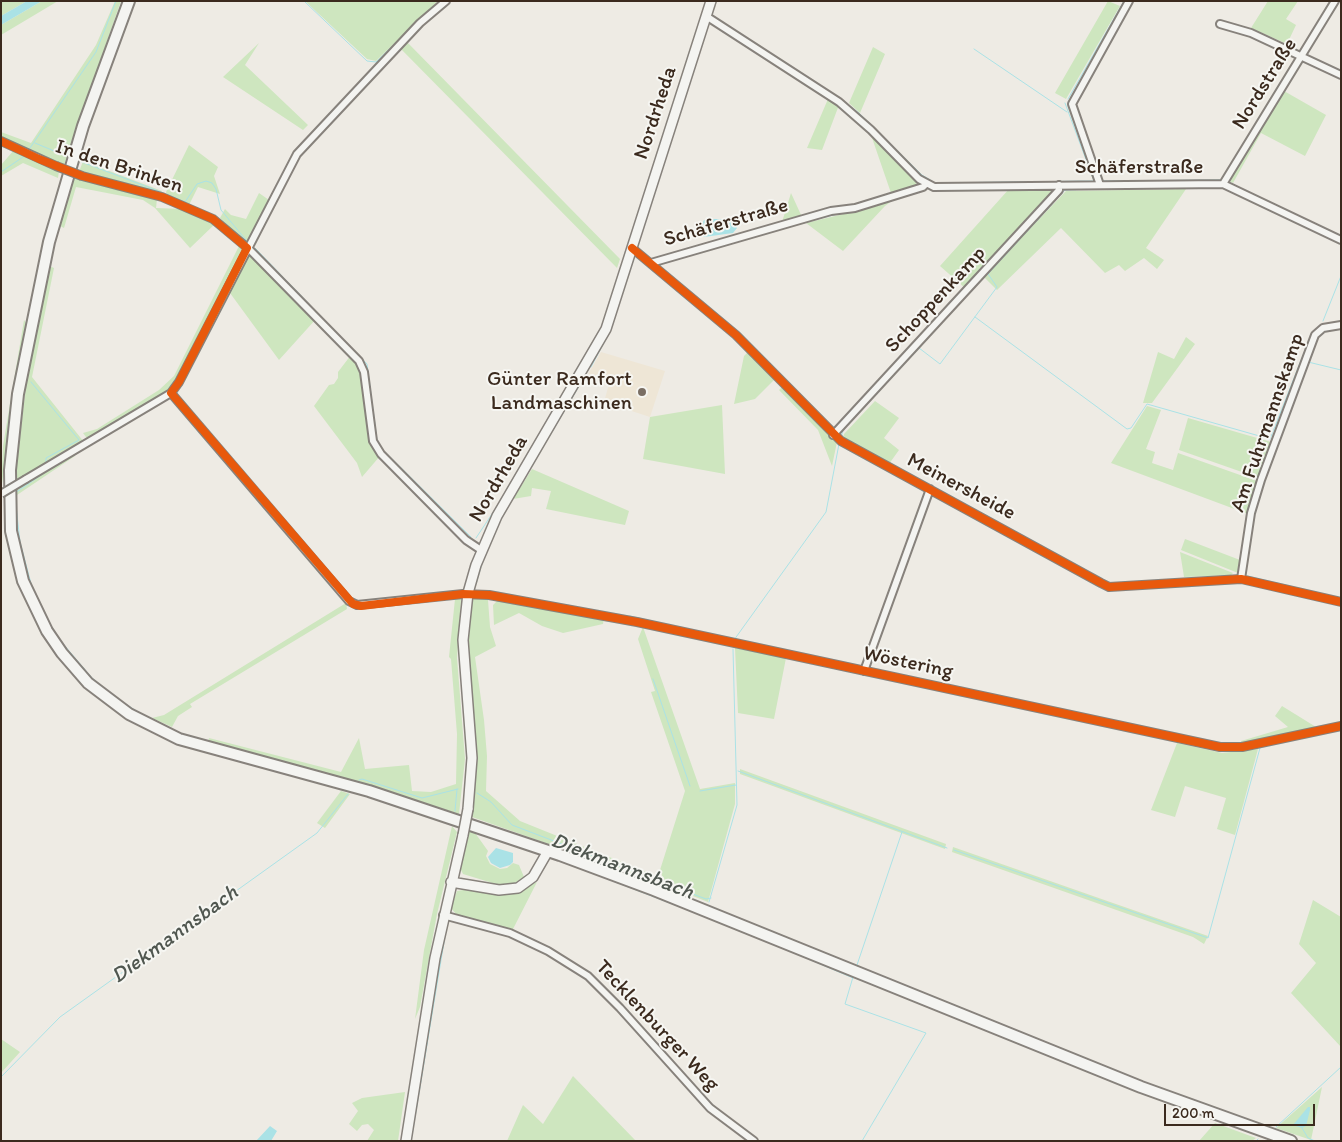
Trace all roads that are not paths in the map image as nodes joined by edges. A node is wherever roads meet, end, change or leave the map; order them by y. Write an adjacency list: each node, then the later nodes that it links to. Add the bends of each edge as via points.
1 (129, 1): 30 (main road, via 100,76 66,181 49,242 18,394 10,470 10,520 19,569 33,607 54,643 79,673 118,707 152,728 192,744 369,791)
2 (446, 1): 16 (street, via 420,23 298,154)
3 (711, 1): 6 (main road, Nordrheda)
4 (1129, 1): 14 (street, via 1072,98)
5 (1335, 1): 8 (street, Nordstraße)
6 (706, 16): 11 (street, via 839,102); 17 (main road, Nordrheda)
7 (1220, 24): 8 (street, via 1251,33)
8 (1302, 55): 9 (street); 12 (street, Nordstraße)
9 (1341, 75)
10 (1, 141): 16 (street, In den Brinken, bridge, via 82,176 162,197 205,215 222,224)
11 (926, 184): 13 (street, Schäferstraße, via 934,187); 18 (street, Schäferstraße, via 856,208 831,211)
12 (1223, 184): 14 (street, Schäferstraße); 15 (street, Schäferstraße)
13 (1059, 185): 14 (street, Schäferstraße); 21 (street, Schoppenkamp, via 1053,197)
14 (1100, 185)
15 (1341, 240)
16 (247, 248): 20 (street, via 179,382); 24 (street, In den Brinken, via 359,361 364,372 372,436 381,454 466,540)
17 (632, 248): 18 (street, Meinersheide); 24 (main road, Nordrheda, via 602,338 497,516)
18 (651, 263): 21 (street, Meinersheide, via 736,335)
19 (1341, 325): 25 (street, Am Fuhrmannskamp, via 1318,330 1315,335 1261,480 1251,513)
20 (170, 393): 23 (street, bridge); 26 (street, Wöstering, via 352,604 361,606)
21 (834, 435): 22 (street, Meinersheide)
22 (930, 490): 25 (street, Meinersheide, via 1109,587); 28 (street)
23 (1, 494)
24 (481, 550): 26 (main road, Nordrheda)
25 (1241, 579): 27 (street, Meinersheide)
26 (468, 594): 28 (street, Wöstering, via 637,622); 31 (main road, Nordrheda, bridge, via 463,649 472,758 468,808)
27 (1341, 602)
28 (864, 671): 29 (street, Wöstering, via 1220,747 1242,747)
29 (1341, 726)
30 (544, 849): 31 (main road, via 531,874 512,886); 35 (main road, via 654,890 1141,1087)
31 (452, 878): 32 (main road)
32 (443, 915): 33 (main road); 34 (street, Tecklenburger Weg, via 510,933 548,951 588,976 710,1108)
33 (406, 1141)
34 (754, 1141)
35 (1291, 1141)

